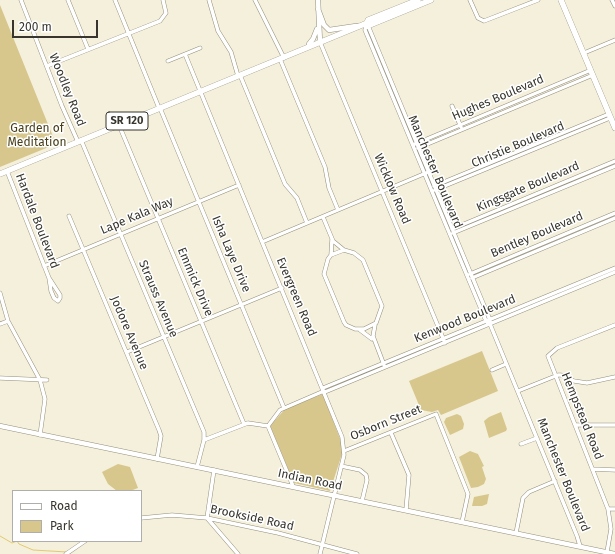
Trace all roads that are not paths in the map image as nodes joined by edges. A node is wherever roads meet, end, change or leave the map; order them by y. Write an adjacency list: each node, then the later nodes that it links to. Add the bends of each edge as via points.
1 (21, 0): 29 (street, Woodley Road)
2 (68, 0): 24 (street)
3 (115, 0): 19 (street, Isha Laye Drive)
4 (163, 0): 19 (street, via 166,10 160,21)
5 (209, 0): 31 (street, via 218,31 231,52)
6 (255, 0): 27 (street)
7 (318, 0): 15 (street)
8 (416, 0): 16 (main road, via 414,4 393,12); 17 (main road, SR 120, via 368,20)
9 (431, 0): 16 (main road)
10 (470, 0): 11 (street, via 478,18 484,21)
11 (538, 0)
12 (562, 0): 25 (main road)
13 (612, 0): 14 (street)
14 (615, 6)
15 (318, 9): 17 (street, via 324,26 329,30); 18 (street)
16 (393, 16): 17 (main road, via 370,25)
17 (366, 24): 21 (main road, SR 120); 41 (street, Manchester Boulevard)
18 (318, 25): 21 (street); 22 (street)
19 (128, 33): 24 (street); 34 (street, Isha Laye Drive)
20 (615, 40): 25 (street)
21 (320, 42): 22 (main road, SR 120); 27 (main road, SR 120); 49 (street, Wicklow Road)
22 (309, 44): 27 (main road, SR 120)
23 (200, 48): 26 (street)
24 (88, 49): 29 (street)
25 (584, 53): 30 (main road)
26 (184, 54): 28 (street); 32 (street, Evergreen Road)
27 (281, 57): 31 (main road, SR 120); 51 (street, via 325,167 329,188)
28 (168, 61)
29 (47, 66): 40 (street, Woodley Road, via 67,119)
30 (592, 73): 35 (main road); 37 (street, Hughes Boulevard); 39 (street, Hughes Boulevard)
31 (239, 75): 32 (main road, SR 120); 57 (street, via 285,184 297,198)
32 (200, 92): 34 (main road, SR 120); 47 (street, Evergreen Road)
33 (452, 106): 37 (street)
34 (159, 108): 36 (main road, SR 120); 50 (street, Isha Laye Drive)
35 (610, 116): 38 (main road); 48 (street, Christie Boulevard)
36 (119, 125): 40 (main road, SR 120); 55 (street, Emmick Drive)
37 (460, 125): 39 (street); 41 (street, Hughes Boulevard)
38 (615, 128)
39 (462, 130): 41 (street, Hughes Boulevard)
40 (79, 141): 44 (main road, SR 120); 59 (street, Strauss Avenue)
41 (416, 146): 45 (street, Manchester Boulevard)
42 (615, 161): 58 (street, Kingsgate Boulevard)
43 (615, 166): 58 (street, Kingsgate Boulevard)
44 (7, 171): 46 (main road, SR 120); 65 (street, Hardale Boulevard)
45 (427, 173): 48 (street, Manchester Boulevard); 49 (street)
46 (0, 174)
47 (238, 185): 50 (street, Lape Kala Way); 61 (street, Evergreen Road)
48 (434, 189): 58 (street, Manchester Boulevard)
49 (382, 192): 51 (street); 81 (street, Wicklow Road)
50 (199, 202): 55 (street, Lape Kala Way); 72 (street, Isha Laye Drive)
51 (338, 210): 54 (street)
52 (615, 213): 68 (street, Bentley Boulevard)
53 (69, 216): 62 (street, Jodore Avenue)
54 (323, 217): 57 (street); 60 (street)
55 (158, 218): 59 (street, Lape Kala Way); 74 (street, Emmick Drive)
56 (615, 218): 68 (street, Bentley Boulevard)
57 (307, 223): 61 (street)
58 (451, 231): 68 (street, Manchester Boulevard)
59 (121, 234): 62 (street, Lape Kala Way); 80 (street, Strauss Avenue)
60 (331, 238): 63 (street); 64 (street)
61 (262, 242): 70 (street, Evergreen Road)
62 (83, 250): 65 (street, Lape Kala Way); 83 (street, Jodore Avenue)
63 (344, 250): 64 (street); 76 (street, via 354,253 363,260 382,306)
64 (331, 255): 79 (street, via 324,269 326,281 344,322)
65 (44, 266): 69 (street, Hardale Boulevard)
66 (615, 268): 75 (street, Kenwood Boulevard)
67 (615, 272): 75 (street, Kenwood Boulevard)
68 (470, 276): 75 (street, Manchester Boulevard)
69 (49, 278): 69 (street, Hardale Boulevard, via 51,291 58,300 60,295)
70 (282, 288): 72 (street); 92 (street, Evergreen Road)
71 (0, 293): 73 (street)
72 (242, 305): 74 (street); 94 (street, Isha Laye Drive)
73 (8, 321): 77 (street); 90 (street)
74 (201, 321): 80 (street); 95 (street, Emmick Drive)
75 (489, 322): 81 (street, Kenwood Boulevard); 84 (street, Manchester Boulevard)
76 (376, 323): 79 (street); 82 (street, via 373,332)
77 (0, 324)
78 (615, 326): 87 (street, Hempstead Road, via 557,348 548,356)
79 (360, 330): 82 (street)
80 (164, 337): 83 (street); 103 (street, Strauss Avenue, via 204,432)
81 (444, 341): 85 (street, Kenwood Boulevard)
82 (374, 342): 85 (street)
83 (127, 352): 106 (street, Jodore Avenue, via 161,436)
84 (506, 364): 86 (street); 93 (street, Manchester Boulevard)
85 (384, 366): 92 (street, Kenwood Boulevard)
86 (492, 370)
87 (555, 376): 88 (street, via 561,375 587,383); 93 (street); 96 (street, Hempstead Road)
88 (615, 377)
89 (0, 378): 90 (street)
90 (40, 380): 91 (street); 101 (street, via 45,399)
91 (47, 380)
92 (324, 390): 94 (street, Kenwood Boulevard); 105 (street, Evergreen Road, via 342,434)
93 (518, 391): 102 (street, Manchester Boulevard)
94 (284, 408): 99 (street)
95 (244, 424): 99 (street); 103 (street)
96 (575, 425): 97 (street); 109 (street, Hempstead Road)
97 (615, 425)
98 (0, 426): 101 (street, Indian Road)
99 (268, 426): 113 (street)
100 (391, 433): 105 (street, Osborn Street); 118 (street, via 409,475); 121 (street, Osborn Street, via 436,414 468,494)
101 (40, 435): 106 (street, Indian Road)
102 (537, 438): 104 (street); 112 (street, Manchester Boulevard)
103 (204, 440): 108 (street, Strauss Avenue)
104 (521, 444)
105 (344, 451): 107 (street, Evergreen Road)
106 (157, 459): 108 (street, Indian Road)
107 (341, 466): 114 (street, Evergreen Road); 115 (street, via 365,473 367,480)
108 (197, 467): 110 (street, Indian Road)
109 (593, 469): 111 (street); 116 (street, Hempstead Road)
110 (214, 470): 113 (street, Indian Road); 120 (street)
111 (615, 470)
112 (555, 481): 122 (street, via 529,492 523,498); 125 (street, Manchester Boulevard)
113 (293, 486): 114 (street, Indian Road)
114 (333, 495): 115 (street, Indian Road); 124 (street, Evergreen Road)
115 (362, 501): 118 (street, Indian Road)
116 (608, 509): 117 (street); 126 (street, Hempstead Road, via 611,529)
117 (615, 509)
118 (406, 510): 121 (street, Indian Road)
119 (142, 518): 120 (street, Brookside Road, via 172,514)
120 (208, 518): 124 (street, Brookside Road); 128 (street)
121 (462, 522): 122 (street, Indian Road)
122 (516, 533): 125 (street, Indian Road)
123 (84, 542): 127 (street)
124 (322, 544): 129 (street, Evergreen Road); 130 (street, Brookside Road)
125 (580, 546): 126 (street, Indian Road)
126 (607, 552): 131 (street, Indian Road)
127 (66, 554)
128 (238, 554)
129 (320, 554)
130 (357, 554)
131 (615, 554)

